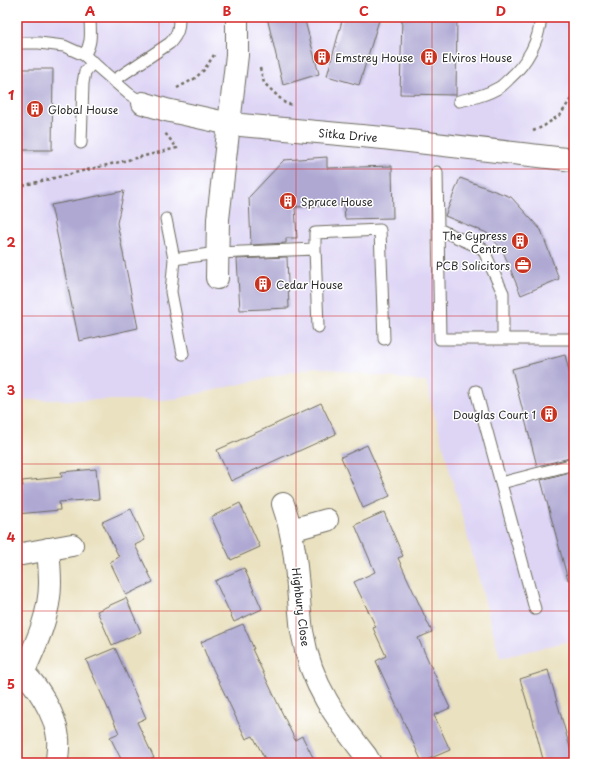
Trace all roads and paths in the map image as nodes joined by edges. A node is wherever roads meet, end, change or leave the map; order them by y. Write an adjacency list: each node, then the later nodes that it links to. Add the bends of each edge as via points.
1 (90, 17): 7 (lane)
2 (179, 17): 9 (lane, via 176,36 170,44)
3 (238, 17): 15 (street, via 238,55)
4 (541, 17): 11 (lane, via 535,45 515,74 500,87 479,97)
5 (17, 43): 7 (lane, via 39,42 64,46)
6 (220, 55): 14 (path, via 213,55 204,70 194,79 175,89 164,91)
7 (89, 58): 9 (lane); 17 (lane, via 83,83)
8 (259, 64): 13 (path, via 264,83 285,103)
9 (113, 81): 12 (lane)
10 (574, 94): 16 (path, via 561,114)
11 (459, 101)
12 (143, 103): 14 (street, Sitka Drive)
13 (299, 107)
14 (166, 110): 15 (street, Sitka Drive); 20 (path, via 165,134 177,148)
15 (230, 124): 18 (street, Sitka Drive, via 383,138); 24 (street, via 218,219)
16 (531, 132)
17 (81, 143)
18 (574, 160)
19 (437, 172): 22 (lane)
20 (17, 187)
21 (166, 218): 25 (lane)
22 (438, 229): 29 (lane, via 483,249 503,293); 29 (lane, via 440,339)
23 (315, 249): 24 (lane); 27 (lane); 28 (lane, via 315,233 380,230)
24 (218, 253): 25 (lane); 26 (street)
25 (174, 259): 31 (lane, via 171,292)
26 (217, 278)
27 (318, 328)
28 (384, 338)
29 (503, 339): 30 (lane)
30 (574, 339)
31 (183, 354)
32 (476, 391): 34 (lane)
33 (574, 464): 34 (lane)
34 (501, 483): 41 (lane)
35 (283, 504): 37 (street, Highbury Close)
36 (327, 520): 37 (street)
37 (291, 530): 44 (street, Highbury Close, via 303,637 309,663 317,685 333,712)
38 (72, 545): 39 (street)
39 (48, 549): 40 (street); 42 (street, via 50,584 44,623)
40 (22, 554)
41 (535, 609)
42 (20, 671): 43 (street, via 39,692 51,713 58,737)
43 (57, 763)
44 (370, 763)

